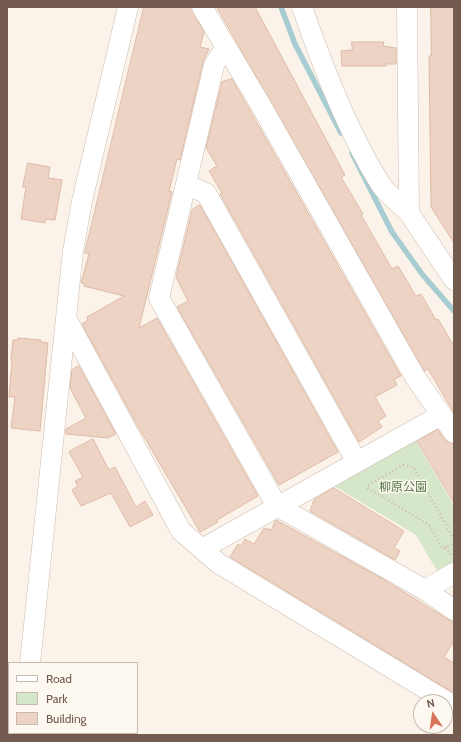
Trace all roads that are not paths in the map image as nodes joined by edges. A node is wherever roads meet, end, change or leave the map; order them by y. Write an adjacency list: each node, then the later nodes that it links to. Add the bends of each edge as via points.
1 (128, 7): 9 (street, via 82,201 73,251)
2 (202, 7): 5 (street)
3 (302, 7): 7 (street, via 350,125 382,186)
4 (407, 7): 7 (street)
5 (226, 46): 6 (street, via 214,64); 10 (street, via 415,376)
6 (186, 185): 12 (street, via 206,193); 13 (street, via 159,298)
7 (409, 213): 8 (street)
8 (454, 280)
9 (66, 318): 14 (street, via 182,531); 18 (street)
10 (441, 415): 11 (street); 12 (street)
11 (454, 433)
12 (357, 462): 13 (street)
13 (277, 506): 14 (street); 16 (street)
14 (202, 549): 19 (street, via 218,563)
15 (454, 573): 16 (street)
16 (425, 590): 17 (street)
17 (454, 610)
18 (30, 662)
19 (454, 706)

